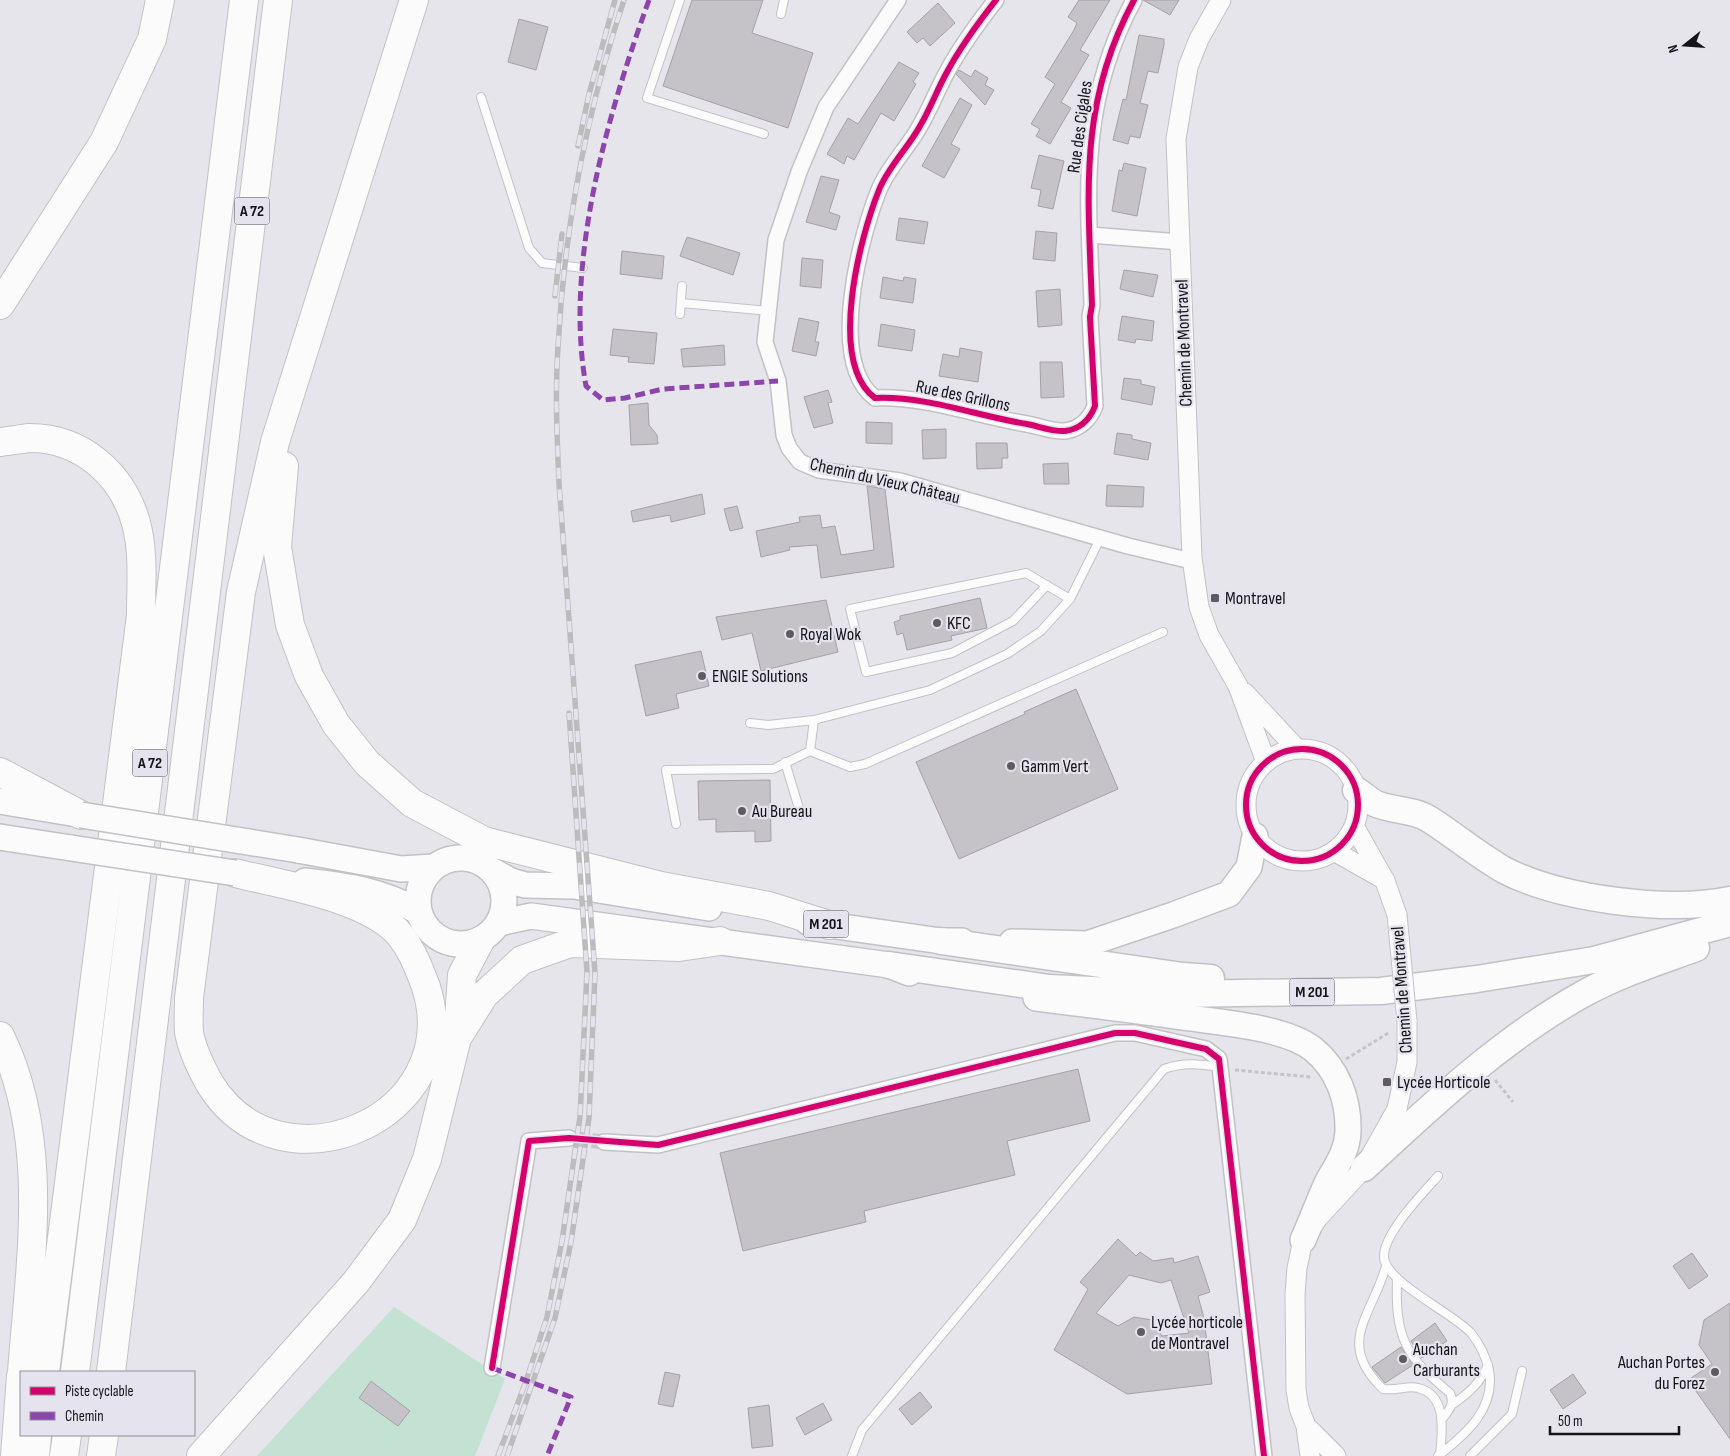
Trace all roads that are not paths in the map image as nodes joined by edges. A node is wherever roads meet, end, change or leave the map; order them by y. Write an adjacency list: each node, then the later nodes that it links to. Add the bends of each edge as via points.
1 (160, 0): 19 (highway, via 152,39 104,142)
2 (244, 0): 74 (highway, A 72)
3 (278, 0): 75 (highway, A 72)
4 (414, 0): 22 (highway)
5 (680, 0): 13 (lane, via 648,98)
6 (784, 0): 11 (lane)
7 (898, 0): 20 (street, Chemin du Vieux Château, via 826,108 799,172 776,240)
8 (996, 0): 14 (street, Rue des Grillons, via 947,71 920,126 879,188 849,307 850,339 860,383 875,398 894,397 1064,431 1080,426 1090,418 1095,406)
9 (1134, 0): 14 (street, Rue des Cigales, via 1116,32 1097,95 1087,186)
10 (1221, 0): 15 (street, Chemin de Montravel, via 1199,39 1181,103 1176,139)
11 (781, 14)
12 (481, 97): 16 (lane, via 529,248 542,263)
13 (764, 134)
14 (1090, 235): 15 (street)
15 (1180, 242): 25 (street, Chemin de Montravel)
16 (583, 268)
17 (682, 286): 18 (lane)
18 (681, 303): 20 (lane); 21 (lane)
19 (0, 306)
20 (769, 310): 24 (street, Chemin du Vieux Château, via 765,342 778,381 784,435 800,462 819,470 900,480)
21 (680, 314)
22 (307, 346): 48 (highway, via 275,442 241,592 190,988 189,1032 199,1065 219,1097 247,1122 286,1138 328,1139 365,1127 393,1108 416,1081 430,1047 432,1007 417,962 392,926 354,904); 54 (highway, via 286,444 277,547 290,625 309,676 336,724 367,763 412,803 484,841 661,886 769,906)
23 (0, 442): 73 (highway, via 31,438 60,442 84,452 105,467 123,492 136,523 142,562 141,615)
24 (1101, 537): 25 (street, Chemin du Vieux Château, via 1183,559); 27 (lane)
25 (1192, 558): 29 (street, Chemin de Montravel, via 1199,606 1209,635)
26 (1047, 585): 26 (lane, via 1013,621 952,653 866,672 850,608 1026,573); 27 (lane)
27 (1070, 599): 30 (lane, via 1041,631 1007,654 930,690)
28 (1163, 632): 33 (lane, via 865,764 850,767)
29 (1238, 686): 32 (street, Chemin de Montravel); 35 (street, Chemin de Montravel)
30 (814, 720): 31 (lane, via 768,725); 33 (lane)
31 (750, 723)
32 (1297, 749): 35 (street); 37 (street, via 1316,751 1334,759 1347,772)
33 (810, 750): 34 (lane)
34 (786, 762): 40 (lane); 41 (lane, via 773,769 666,770)
35 (1266, 762): 43 (street, via 1252,782 1246,805 1248,822)
36 (0, 772): 39 (highway)
37 (1356, 790): 42 (street, via 1358,808); 50 (highway, via 1375,803 1427,818 1504,869 1537,885 1611,900 1646,903)
38 (0, 802): 39 (main road)
39 (81, 815): 46 (main road, bridge, via 401,869)
40 (801, 815)
41 (676, 824)
42 (1354, 826): 45 (street); 49 (street, Chemin de Montravel)
43 (1255, 836): 45 (street, via 1267,850 1300,862); 57 (main road, via 1249,867 1228,894 1087,944)
44 (0, 837): 48 (main road, bridge)
45 (1334, 852): 49 (street)
46 (433, 867): 47 (main road, via 465,857 480,861); 51 (main road, via 420,886)
47 (493, 870): 54 (main road, M 201, via 511,882 574,886); 55 (main road, via 502,884 505,898 504,908)
48 (235, 873): 51 (main road, via 355,886 394,898)
49 (1385, 880): 65 (street, Chemin de Montravel, bridge, via 1397,915 1407,1021 1407,1062 1397,1109)
50 (1730, 900)
51 (419, 912): 55 (main road, via 430,931 454,944 469,944)
52 (1730, 913): 57 (highway, M 201, via 1588,950 1386,980 1275,981 1183,976)
53 (1730, 923): 59 (highway, M 201, via 1594,960 1380,991 1178,994 1049,988)
54 (829, 925): 57 (main road, M 201)
55 (490, 932): 58 (main road, M 201, via 531,916); 61 (highway, via 462,975)
56 (1730, 936): 65 (highway, via 1620,976 1546,1016 1468,1075)
57 (941, 940)
58 (720, 941): 59 (main road, M 201); 61 (highway, via 679,947 570,943 522,960 484,995)
59 (889, 965): 67 (main road, via 938,984 1233,1024 1273,1032 1312,1048 1327,1062 1341,1085 1348,1134 1342,1159 1328,1181)
60 (0, 1036): 72 (highway, via 10,1055 30,1141 32,1212)
61 (457, 1038): 89 (highway, via 427,1158 402,1220 356,1282)
62 (1220, 1067): 64 (street, via 1219,1059 1206,1049 1135,1033 1115,1033 658,1145); 90 (lane, via 1193,1063 1164,1069 862,1430); 91 (street)
63 (568, 1138): 71 (street, via 529,1141)
64 (604, 1142)
65 (1364, 1168): 67 (street, Chemin de Montravel, via 1318,1218)
66 (1438, 1176): 68 (lane, via 1391,1236 1384,1256)
67 (1303, 1240): 80 (street, Chemin de Montravel, via 1295,1285 1295,1343 1296,1390)
68 (1386, 1266): 69 (lane); 79 (lane, via 1380,1290 1360,1331 1359,1351 1364,1365 1383,1389 1395,1391 1417,1387 1426,1391 1439,1407)
69 (1397, 1278): 70 (lane, via 1470,1333); 78 (lane, via 1398,1321 1408,1352 1426,1374 1450,1393)
70 (1488, 1365): 78 (lane, via 1474,1388); 84 (lane, via 1489,1399 1480,1416)
71 (492, 1368)
72 (21, 1371)
73 (45, 1371)
74 (75, 1371)
75 (111, 1371)
76 (1522, 1371): 94 (lane, via 1512,1414)
77 (20, 1388): 85 (highway)
78 (1452, 1404): 79 (lane)
79 (1442, 1418): 84 (lane)
80 (1306, 1426): 92 (street, Chemin de Montravel); 93 (street, Chemin de Montravel)
81 (37, 1436): 86 (highway)
82 (67, 1436): 87 (highway)
83 (104, 1436): 88 (highway)
84 (1439, 1455)
85 (15, 1456)
86 (35, 1456)
87 (64, 1456)
88 (101, 1456)
89 (200, 1456)
90 (852, 1456)
91 (1264, 1456)
92 (1310, 1456)
93 (1336, 1456)
94 (1470, 1456)

